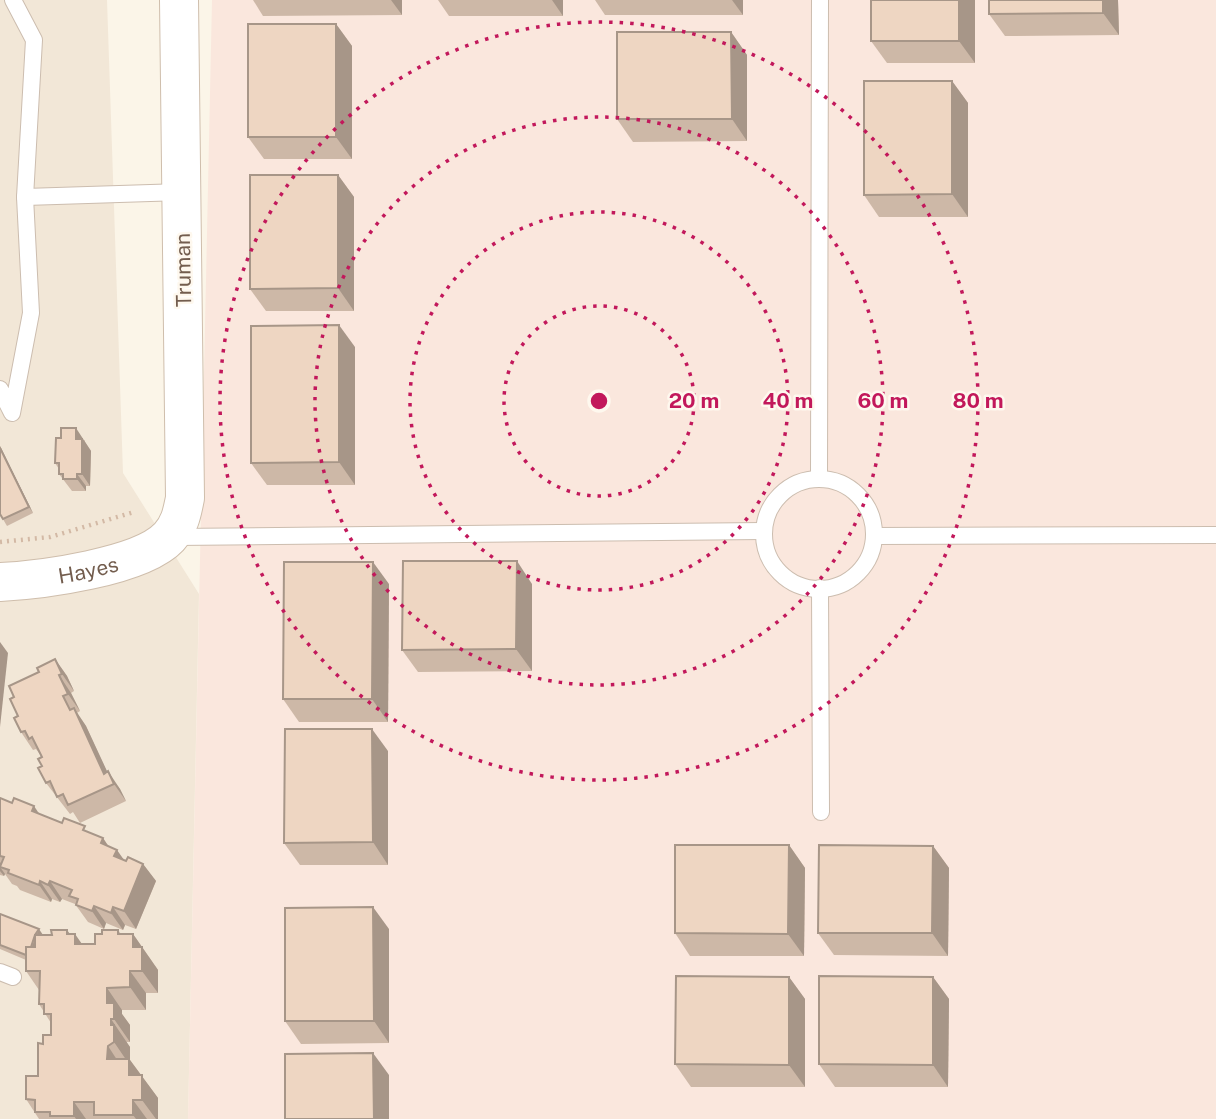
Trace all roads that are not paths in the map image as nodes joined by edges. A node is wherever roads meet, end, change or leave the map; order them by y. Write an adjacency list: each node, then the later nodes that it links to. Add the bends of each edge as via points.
1 (13, 0): 5 (lane, via 34,40)
2 (179, 0): 4 (street, Truman)
3 (820, 0): 7 (lane)
4 (182, 192): 5 (lane); 11 (street, Truman, via 185,498 181,520)
5 (25, 197): 6 (lane, via 31,313 12,413)
6 (0, 389)
7 (819, 478): 8 (lane, via 792,485 780,494); 10 (lane, via 847,486 859,495 873,521)
8 (764, 531): 11 (lane); 13 (lane, via 765,546 779,573 791,582)
9 (1216, 535): 10 (lane)
10 (874, 536): 13 (lane, via 866,562 857,573 834,587)
11 (169, 537): 12 (street, Hayes, via 151,552 109,565)
12 (0, 582)
13 (820, 589): 14 (lane)
14 (821, 812)

